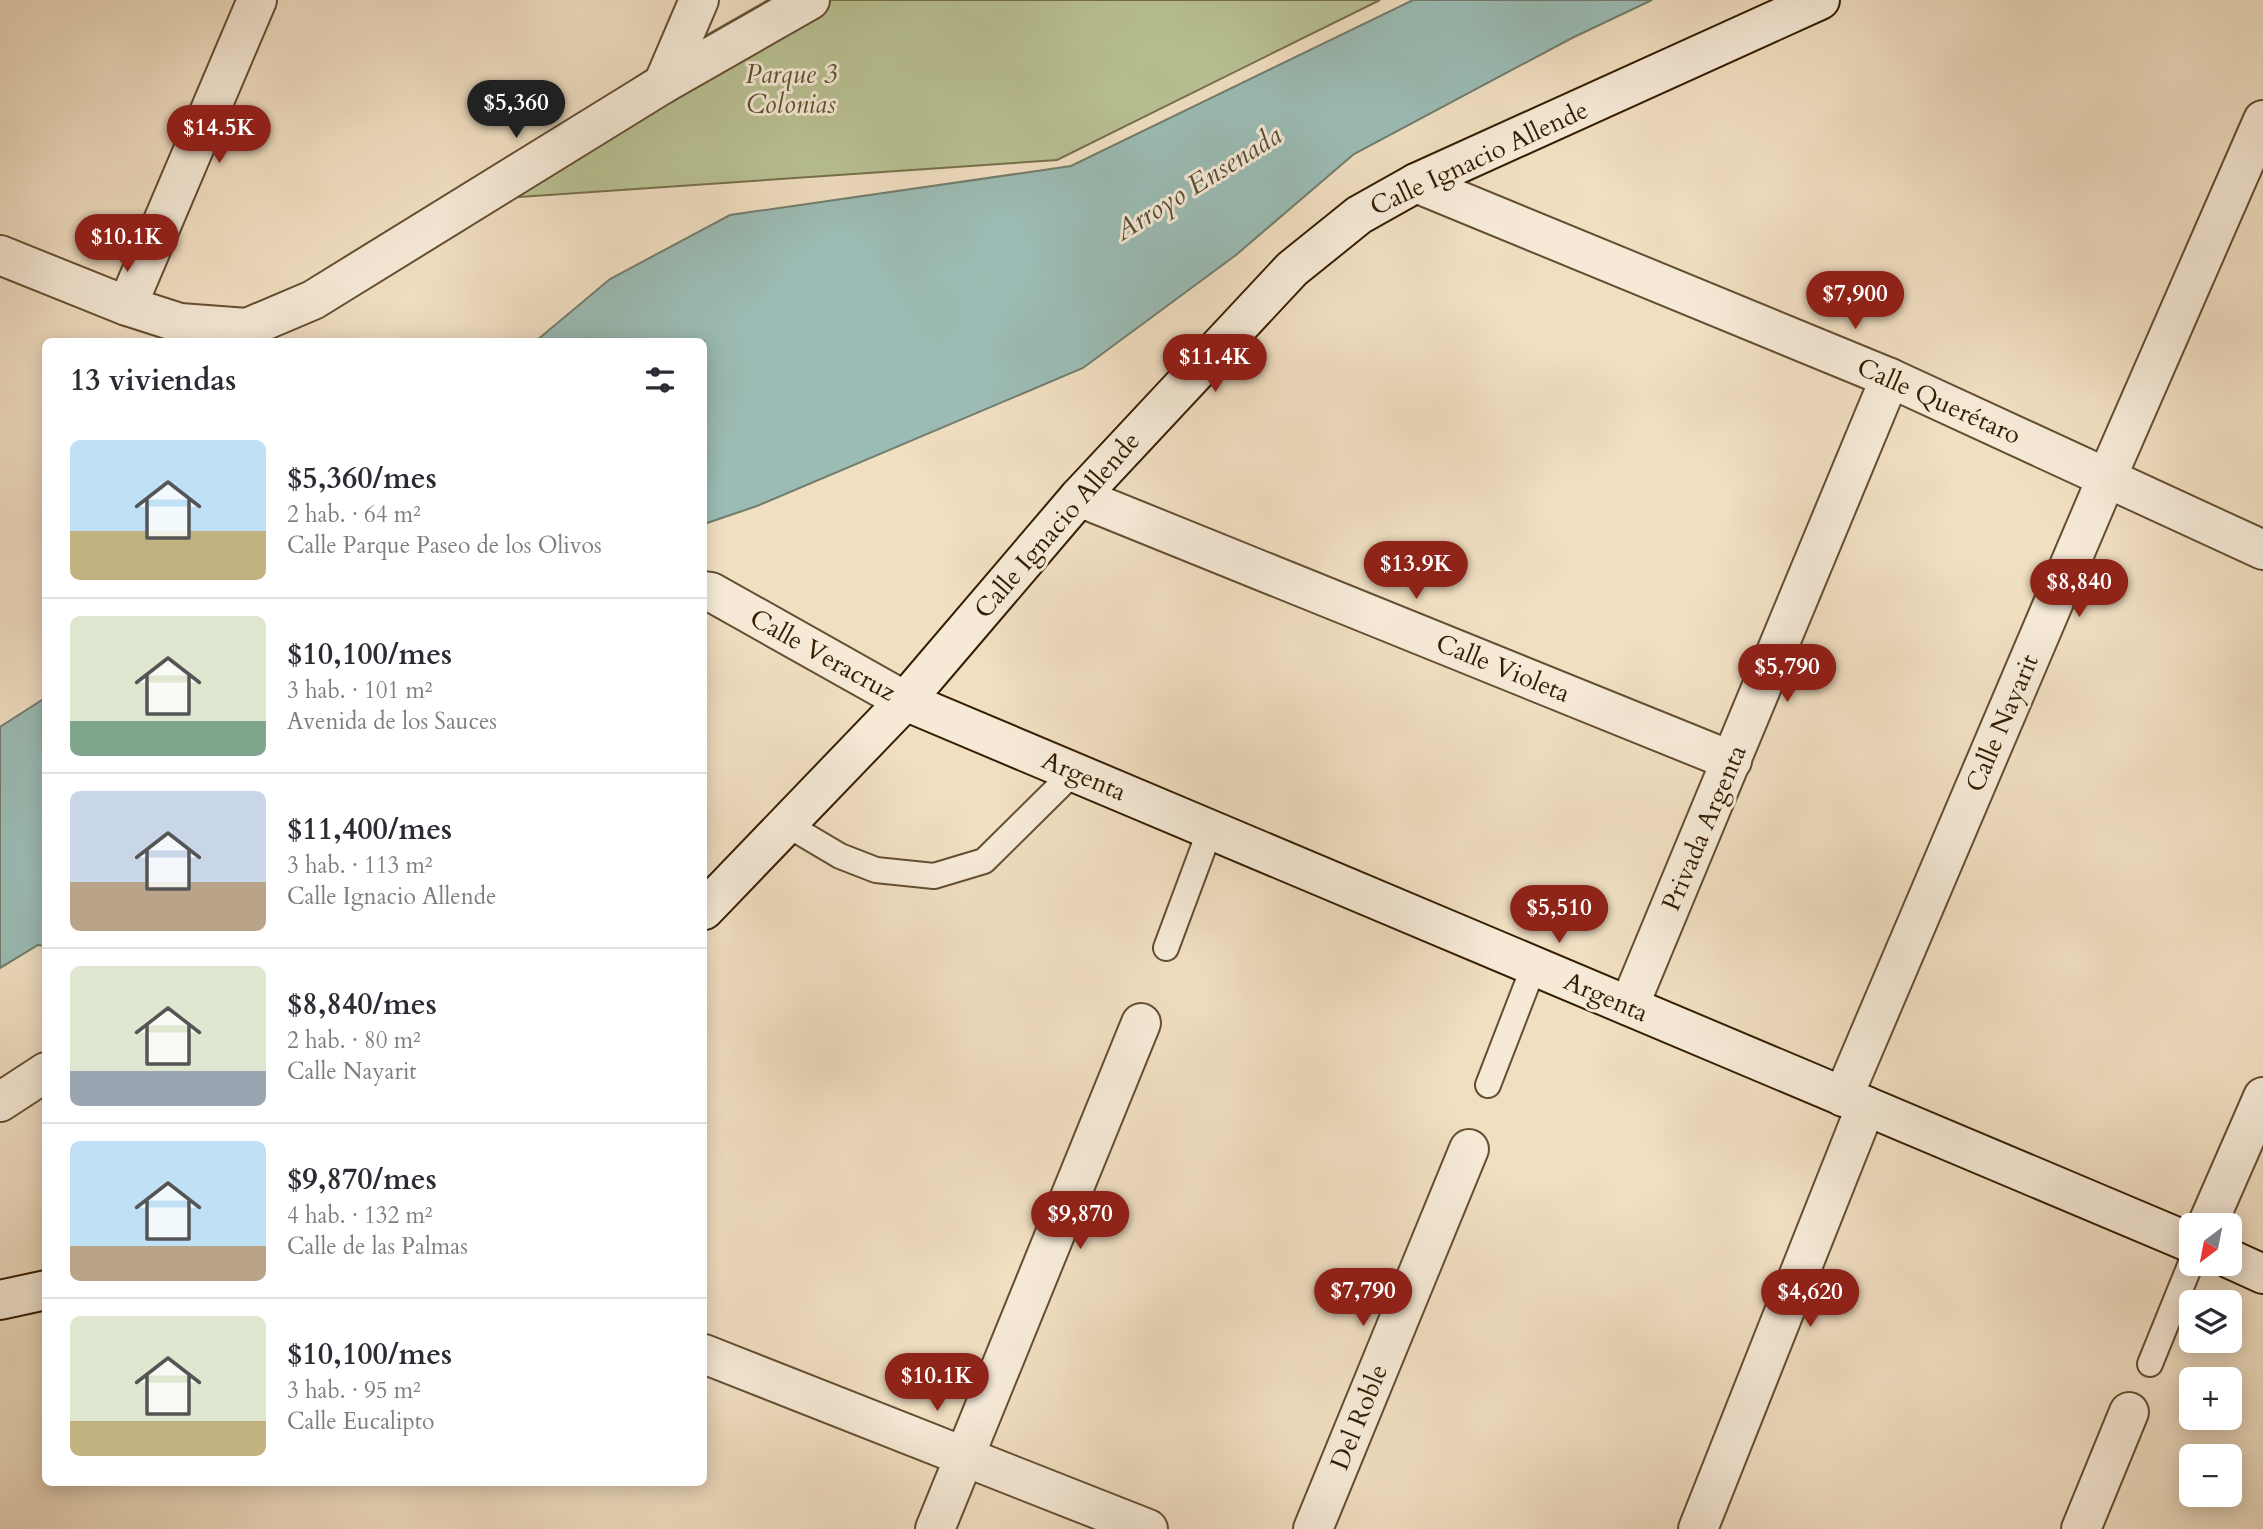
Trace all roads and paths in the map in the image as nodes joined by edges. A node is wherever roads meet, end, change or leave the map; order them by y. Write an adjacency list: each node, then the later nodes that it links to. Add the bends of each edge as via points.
1 (257, 0): 9 (street)
2 (699, 0): 5 (street)
3 (810, 0): 5 (street)
4 (1820, 0): 7 (street, Calle Ignacio Allende)
5 (663, 85): 9 (street, via 313,300 247,328 180,323)
6 (2263, 120): 11 (street, Calle Nayarit)
7 (1416, 183): 10 (street, Calle Querétaro); 12 (street, Calle Ignacio Allende, via 1359,215 1292,269)
8 (0, 255): 9 (street)
9 (127, 306)
10 (1890, 378): 11 (street, Calle Querétaro); 16 (street, Privada Argenta)
11 (2107, 477): 13 (street, Calle Querétaro); 29 (street, Calle Nayarit)
12 (1079, 497): 15 (street, Calle Ignacio Allende); 16 (street, Calle Violeta)
13 (2263, 550)
14 (707, 591): 15 (street, Calle Veracruz)
15 (905, 701): 17 (street, Argenta); 18 (street, Calle Ignacio Allende)
16 (1732, 761): 23 (street, Privada Argenta)
17 (1074, 772): 18 (lane, via 984,861 934,876 876,870 840,856); 19 (street, Argenta)
18 (786, 824): 20 (street, Calle Ignacio Allende)
19 (1210, 830): 21 (lane); 22 (street, Argenta)
20 (707, 907)
21 (1166, 948)
22 (1534, 966): 23 (street, Argenta); 26 (lane)
23 (1629, 1006): 29 (street, Argenta)
24 (1141, 1023): 41 (street)
25 (42, 1075): 28 (street)
26 (1488, 1086)
27 (2263, 1097): 31 (street)
28 (0, 1102)
29 (1854, 1102): 32 (street, Argenta); 45 (street, Calle Nayarit)
30 (1468, 1149): 44 (street, Del Roble)
31 (2212, 1213)
32 (2179, 1238)
33 (2242, 1264): 34 (street)
34 (2263, 1274)
35 (2186, 1276): 39 (lane)
36 (42, 1291): 37 (street)
37 (0, 1300)
38 (707, 1355): 41 (street)
39 (2150, 1364)
40 (2129, 1412): 46 (street)
41 (965, 1457): 42 (street); 43 (street)
42 (935, 1529)
43 (1148, 1529)
44 (1313, 1529)
45 (1698, 1529)
46 (2081, 1529)

